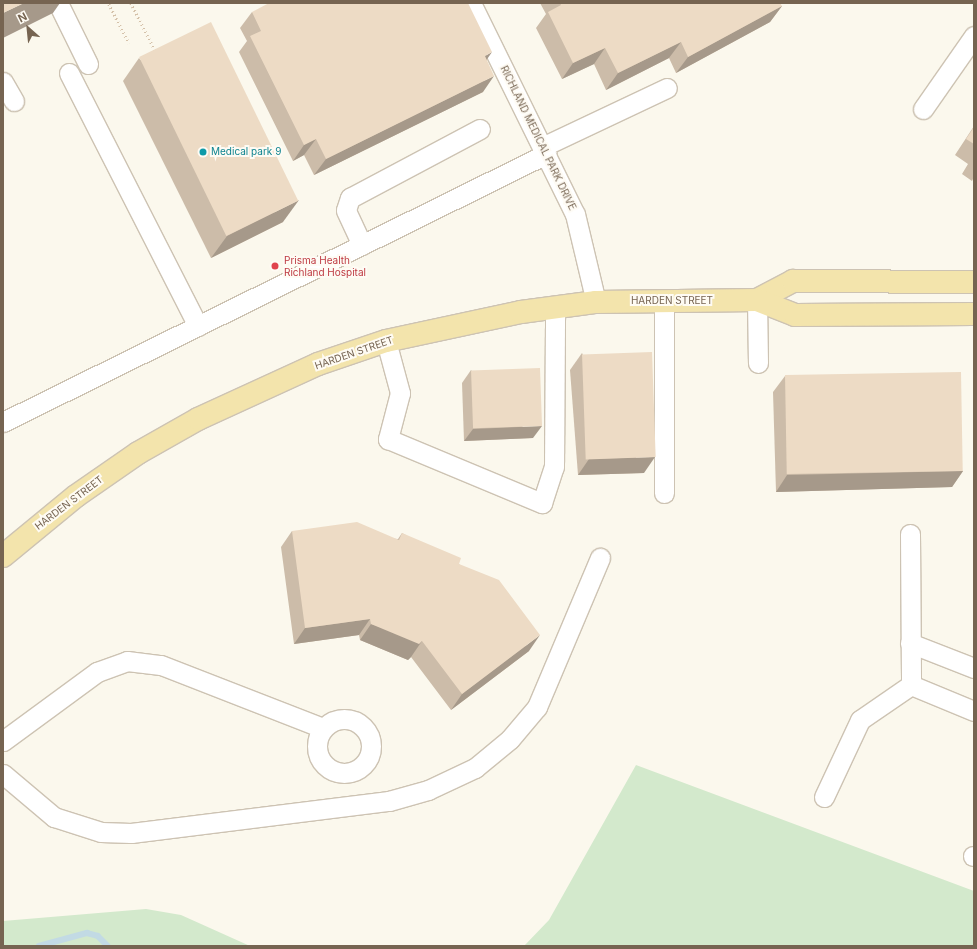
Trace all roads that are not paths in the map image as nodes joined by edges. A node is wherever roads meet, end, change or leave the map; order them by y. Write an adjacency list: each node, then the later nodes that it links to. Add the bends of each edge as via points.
1 (58, 3): 4 (street)
2 (471, 3): 11 (street, RICHLAND MEDICAL PARK DRIVE)
3 (974, 36): 9 (street)
4 (88, 64)
5 (69, 73): 19 (street)
6 (3, 82): 8 (street)
7 (667, 88): 11 (street)
8 (14, 101)
9 (923, 109)
10 (480, 129): 12 (street, via 350,198 346,210)
11 (544, 151): 12 (street); 16 (street, RICHLAND MEDICAL PARK DRIVE, via 575,214)
12 (362, 245): 19 (street)
13 (974, 282): 15 (main road, HARDEN STREET, via 792,281)
14 (664, 300): 15 (main road, HARDEN STREET); 16 (main road, HARDEN STREET); 23 (street)
15 (757, 300): 18 (main road, HARDEN STREET, via 795,315); 21 (street)
16 (596, 302): 17 (main road, HARDEN STREET)
17 (555, 307): 20 (main road, HARDEN STREET); 20 (street, via 554,467 542,503 388,439 400,394)
18 (974, 314)
19 (198, 326): 22 (street)
20 (386, 341): 25 (main road, HARDEN STREET, via 318,364 198,419 138,453 76,496)
21 (758, 363)
22 (3, 422)
23 (664, 493)
24 (910, 534): 27 (street)
25 (3, 556)
26 (600, 558): 36 (street, via 546,692 510,740 475,768 445,783 389,801)
27 (910, 643): 28 (street); 29 (street)
28 (974, 668)
29 (911, 685): 30 (street); 35 (street, via 860,720)
30 (974, 711)
31 (323, 728): 32 (street, via 161,665 127,661 96,672); 33 (street, via 316,744 320,760 332,771); 33 (street, via 330,722 348,719 357,722 370,736 370,755 365,763)
32 (3, 741)
33 (349, 773): 36 (street)
34 (3, 774): 36 (street, via 54,818 101,832 131,833)
35 (824, 797)
36 (353, 803)

